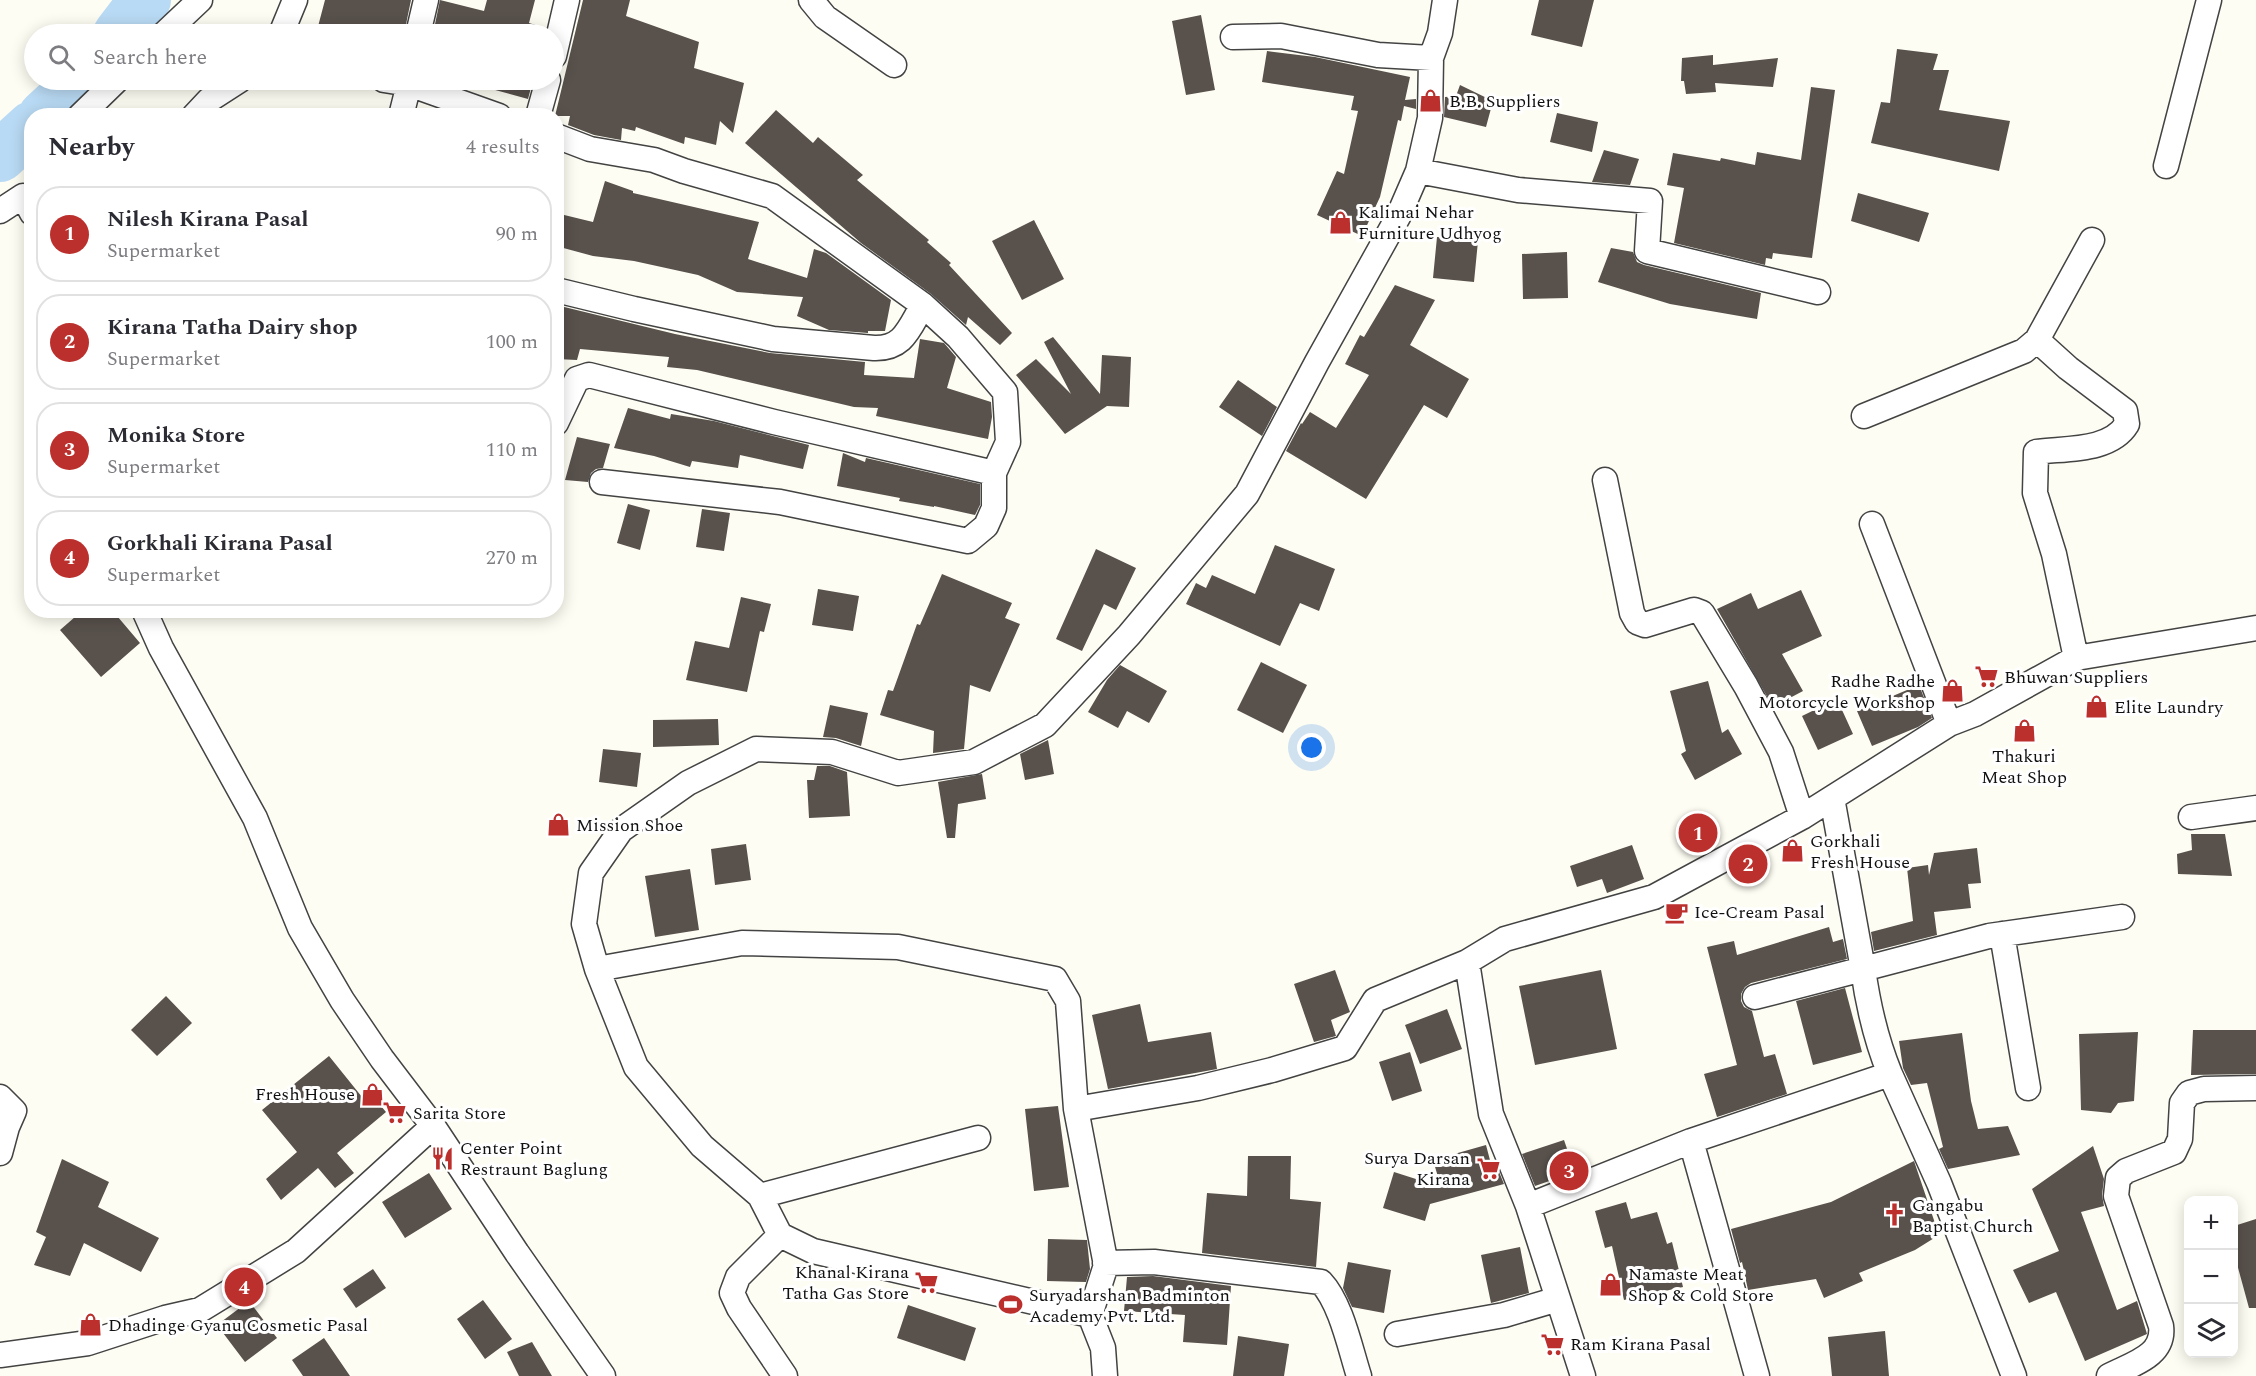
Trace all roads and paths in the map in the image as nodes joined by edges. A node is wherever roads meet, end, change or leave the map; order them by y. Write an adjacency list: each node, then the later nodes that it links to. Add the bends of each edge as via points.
1 (200, 0): 8 (street)
2 (296, 0): 9 (street)
3 (426, 0): 10 (street)
4 (567, 0): 11 (street)
5 (811, 0): 14 (street, via 825,16)
6 (1445, 0): 13 (street)
7 (2209, 0): 26 (street)
8 (175, 24)
9 (285, 24)
10 (420, 24)
11 (561, 24)
12 (1233, 37): 13 (street, via 1281,36 1378,55)
13 (1431, 58): 27 (street, via 1430,118)
14 (894, 65)
15 (107, 90): 20 (street)
16 (224, 90): 21 (street)
17 (408, 90): 22 (street)
18 (431, 90): 23 (street)
19 (545, 90): 24 (street)
20 (88, 108)
21 (202, 108)
22 (403, 108)
23 (478, 108)
24 (540, 108)
25 (564, 139): 33 (street, via 590,149 654,160 772,196)
26 (2166, 166)
27 (1418, 171): 32 (street, via 1518,190 1650,201 1647,251); 52 (street, via 1398,218 1247,494 1129,635 1045,725 974,762 898,772 832,752 756,749 688,783 621,830 591,873 584,924)
28 (24, 199): 29 (street)
29 (0, 211)
30 (2092, 240): 34 (street)
31 (564, 292): 33 (street, via 773,339 888,349 903,339)
32 (1818, 292)
33 (923, 305): 37 (street, via 958,337 1005,392 1008,442)
34 (2037, 340): 36 (street, via 2024,351); 43 (street, via 2125,411 2127,424 2121,435 2099,444 2036,452 2035,493 2054,554)
35 (564, 406): 37 (street, via 577,379 589,375)
36 (1864, 416)
37 (994, 473): 39 (street, via 994,508 986,526 968,541 780,502)
38 (1605, 480): 47 (street, via 1637,622 1646,626 1694,610 1702,613 1781,752)
39 (602, 482)
40 (1872, 524): 44 (street)
41 (148, 618): 60 (street, via 255,818 300,928 342,1000)
42 (2256, 628): 43 (street)
43 (2076, 658): 44 (street)
44 (1950, 724): 45 (street)
45 (1832, 798): 47 (street); 53 (street)
46 (2256, 808): 48 (street)
47 (1802, 817): 51 (street, via 1654,897 1533,929 1505,939)
48 (2191, 817)
49 (2122, 917): 50 (street)
50 (2002, 934): 53 (street); 56 (street)
51 (1467, 962): 59 (street, via 1375,1000 1345,1048 1198,1088); 65 (street, via 1491,1114)
52 (597, 969): 59 (street, via 742,943 898,947 1055,979 1068,1001); 64 (street, via 636,1067 702,1146)
53 (1863, 969): 54 (street); 55 (street, via 1867,999)
54 (1755, 997)
55 (1890, 1074): 62 (street); 78 (street, via 1940,1183)
56 (2028, 1088)
57 (2256, 1088): 79 (street, via 2189,1093 2182,1103 2180,1139 2174,1152 2118,1178 2116,1196 2163,1337 2155,1352)
58 (0, 1097): 63 (street, via 14,1111)
59 (1076, 1110): 67 (street)
60 (433, 1126): 71 (street, via 296,1251 200,1310 165,1317 88,1343); 72 (street)
61 (978, 1138): 64 (street)
62 (1692, 1141): 65 (street); 77 (street)
63 (0, 1153)
64 (760, 1196): 66 (street)
65 (1528, 1206): 68 (street)
66 (780, 1235): 69 (street, via 813,1251); 73 (street, via 738,1277 732,1293)
67 (1106, 1263): 69 (street); 75 (street, via 1154,1262 1321,1282 1328,1290)
68 (1558, 1299): 70 (street, via 1504,1315); 76 (street)
69 (1090, 1315): 74 (street, via 1103,1348)
70 (1397, 1334)
71 (0, 1355)
72 (603, 1376)
73 (785, 1376)
74 (1105, 1376)
75 (1359, 1376)
76 (1582, 1376)
77 (1757, 1376)
78 (2014, 1376)
79 (2109, 1376)

